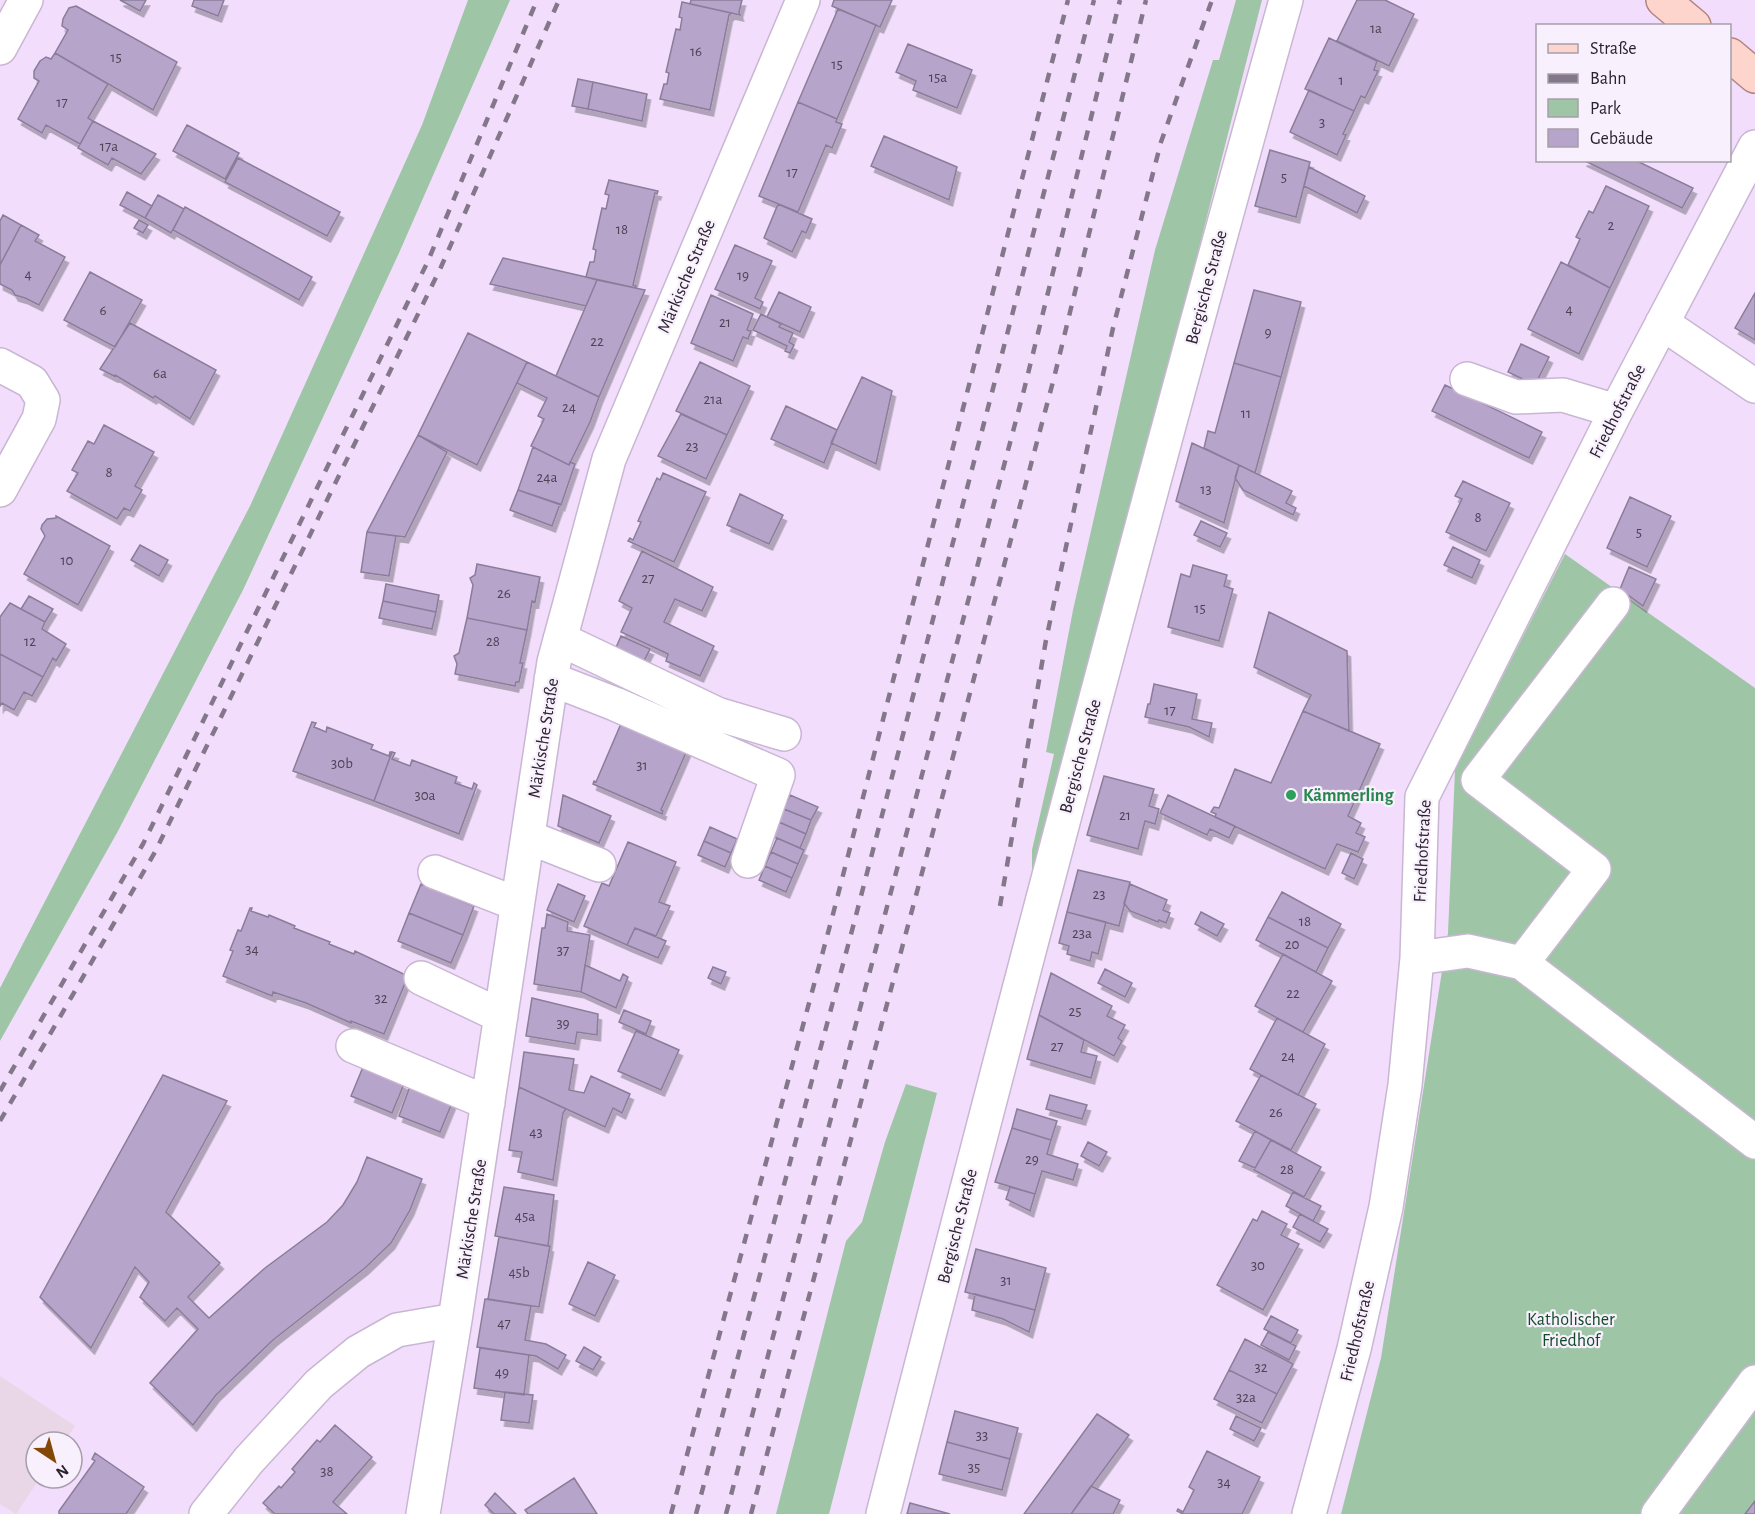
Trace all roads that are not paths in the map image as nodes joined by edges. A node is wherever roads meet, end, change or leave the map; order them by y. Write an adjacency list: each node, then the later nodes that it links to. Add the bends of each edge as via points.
1 (26, 0): 6 (street)
2 (803, 0): 17 (street, Märkische Straße, via 609,459)
3 (1286, 0): 36 (street, Bergische Straße, via 1083,745)
4 (1663, 0): 5 (main road)
5 (1692, 24)
6 (0, 48)
7 (1731, 56): 8 (main road)
8 (1755, 76)
9 (1755, 147): 10 (street, Friedhofstraße)
10 (1662, 324): 13 (street); 14 (street, Friedhofstraße)
11 (0, 365): 15 (street, via 32,382 43,400 39,418)
12 (1467, 379): 14 (street, via 1516,397 1563,395)
13 (1755, 386)
14 (1616, 411): 25 (street, Friedhofstraße, via 1422,797)
15 (0, 490)
16 (1613, 604): 26 (street, via 1478,780 1594,869)
17 (560, 639): 18 (street, Märkische Straße); 19 (street, via 717,714)
18 (551, 679): 20 (street, Märkische Straße); 21 (street, via 778,775)
19 (784, 734)
20 (528, 837): 22 (street); 24 (street, Märkische Straße)
21 (748, 861)
22 (599, 865)
23 (435, 872): 24 (street)
24 (518, 904): 28 (street, Märkische Straße)
25 (1417, 958): 26 (street, via 1468,951); 37 (street, Friedhofstraße, via 1405,1085 1386,1207 1354,1349)
26 (1522, 963): 31 (street)
27 (421, 978): 28 (street)
28 (501, 1016): 30 (street, Märkische Straße)
29 (353, 1046): 30 (street)
30 (488, 1103): 32 (street, Märkische Straße)
31 (1755, 1143)
32 (455, 1320): 34 (street, via 397,1330 358,1352 319,1384); 35 (street, Märkische Straße)
33 (1755, 1382): 38 (street)
34 (206, 1514)
35 (423, 1514)
36 (883, 1514)
37 (1309, 1514)
38 (1658, 1514)

